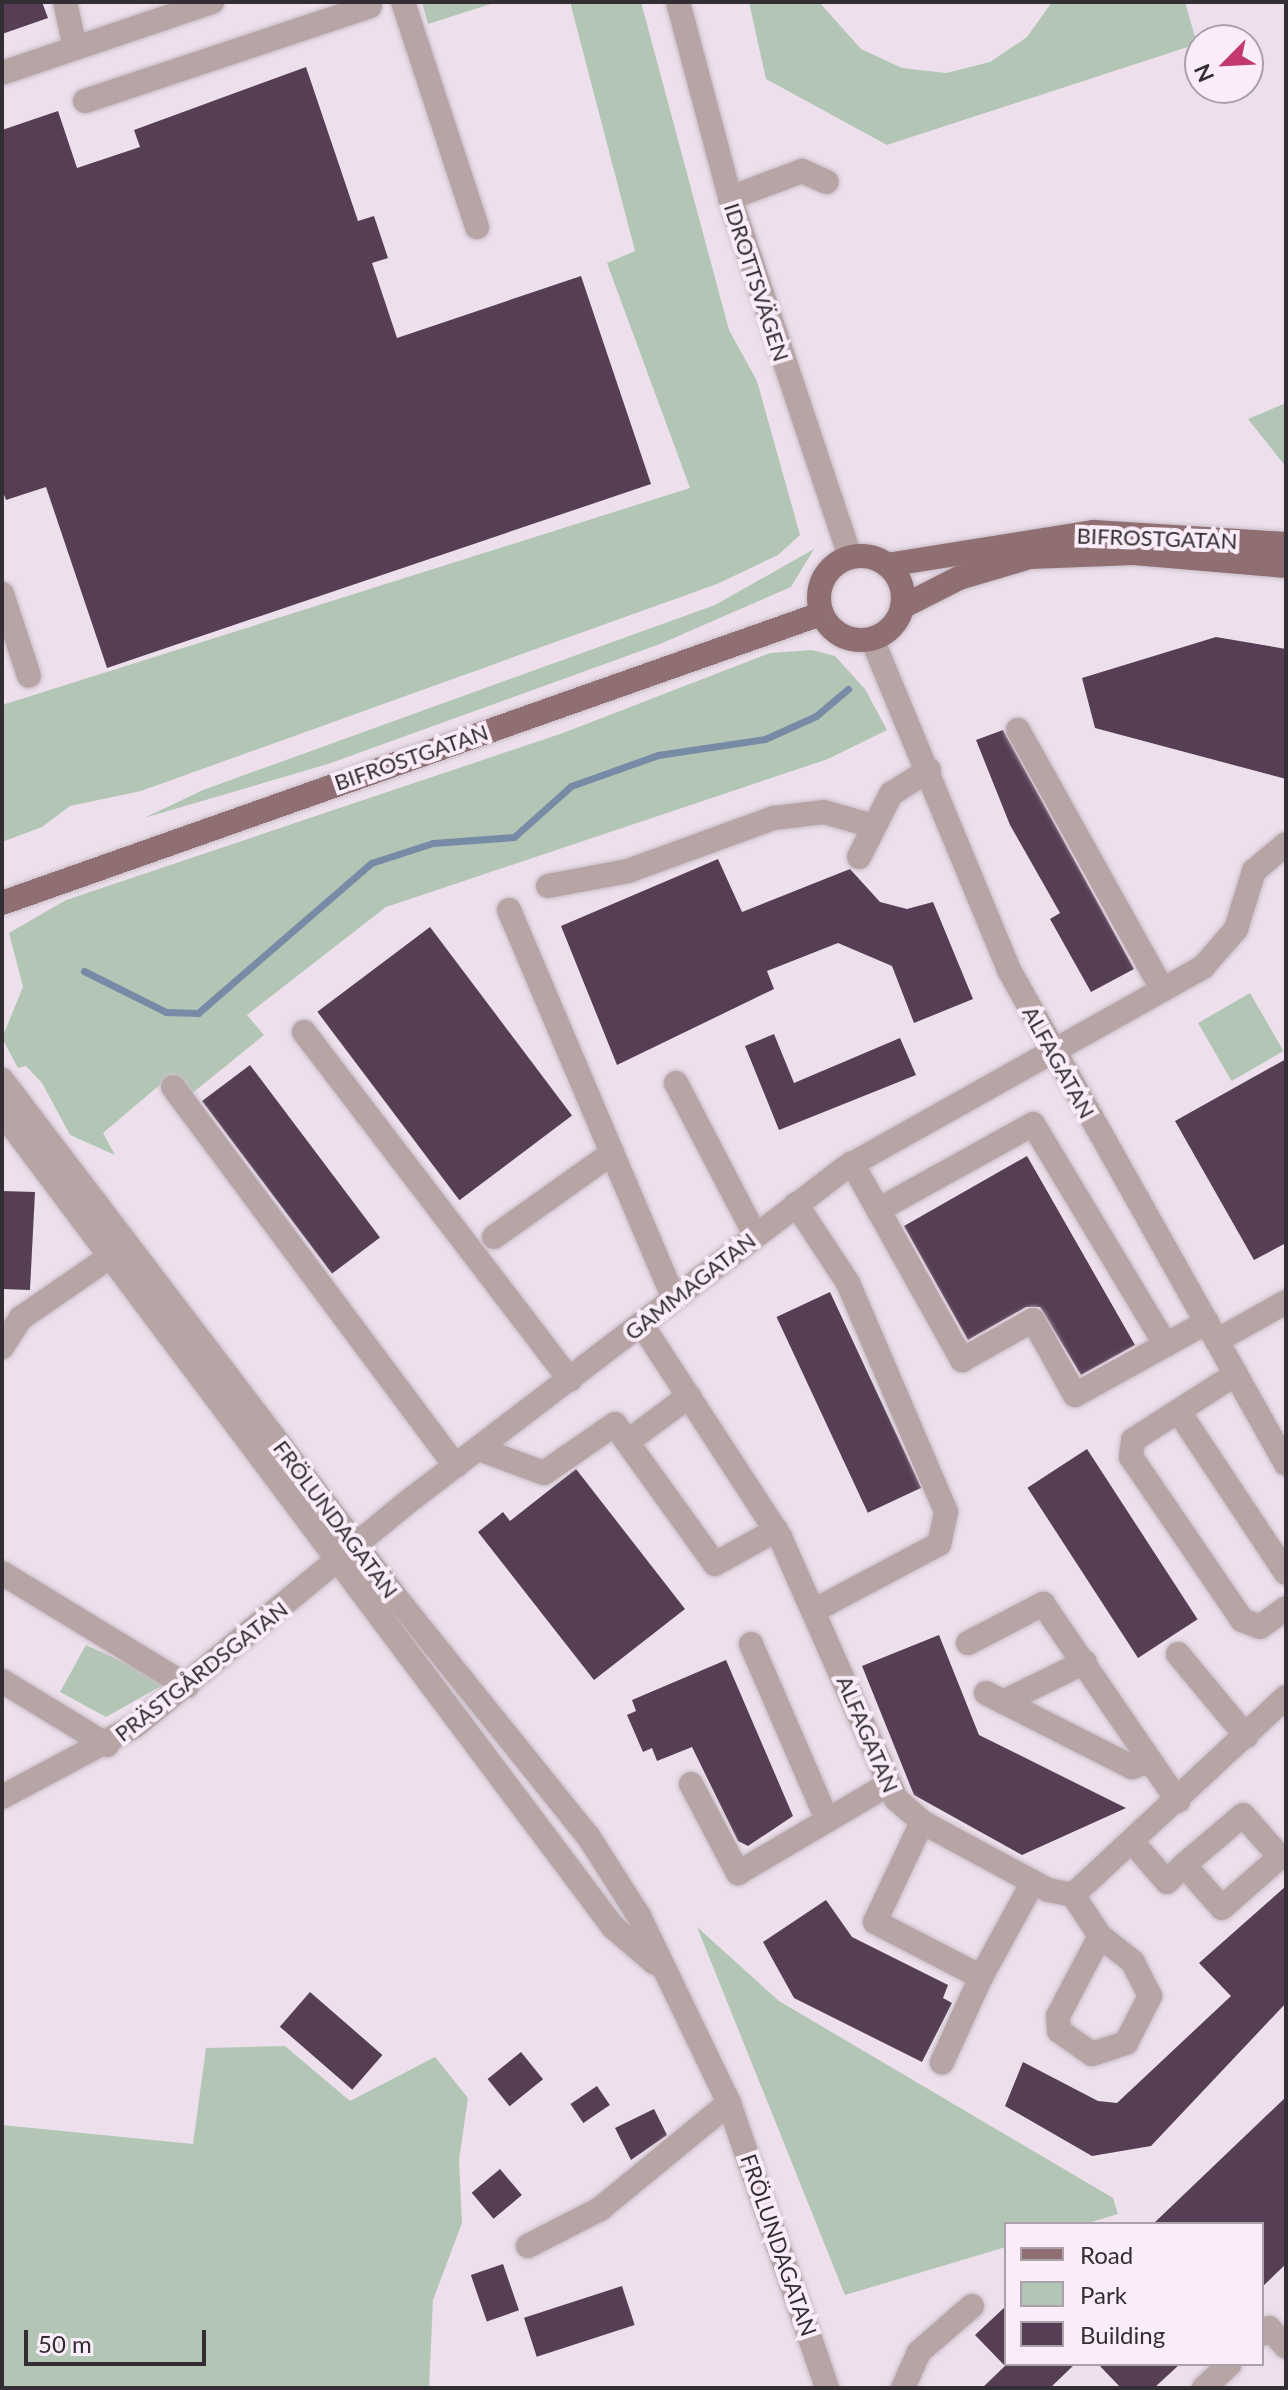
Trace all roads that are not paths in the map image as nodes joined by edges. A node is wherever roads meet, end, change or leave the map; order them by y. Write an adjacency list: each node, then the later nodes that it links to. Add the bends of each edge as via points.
1 (65, 2): 6 (street)
2 (403, 2): 11 (street)
3 (678, 2): 10 (street, IDROTTSVÄGEN)
4 (199, 4): 6 (street)
5 (370, 6): 8 (street)
6 (75, 48): 7 (street)
7 (2, 73)
8 (85, 101)
9 (827, 182): 10 (street, via 802,171)
10 (730, 198): 13 (street, IDROTTSVÄGEN)
11 (477, 227)
12 (1286, 544): 14 (main road, BIFROSTGATAN, via 1094,532)
13 (850, 557): 14 (main road, BIFROSTGATAN); 18 (main road, via 823,579)
14 (887, 565): 17 (main road, via 902,586)
15 (1286, 566): 17 (main road, BIFROSTGATAN, via 1134,553 1030,557 959,578)
16 (2, 594): 20 (street)
17 (902, 607): 19 (main road, BIFROSTGATAN, via 886,633)
18 (821, 614): 19 (main road, via 842,637); 27 (main road, BIFROSTGATAN)
19 (872, 639): 22 (street, ALFAGATAN)
20 (29, 676)
21 (1018, 730): 29 (street)
22 (929, 770): 23 (street, via 891,794); 31 (street, ALFAGATAN, via 1009,970)
23 (873, 826): 25 (street); 26 (street, via 824,812 774,818 628,871)
24 (1286, 844): 29 (street, GAMMAGATAN, via 1254,871 1224,950)
25 (859, 857)
26 (548, 886)
27 (2, 903)
28 (509, 910): 36 (street)
29 (1162, 989): 31 (street, GAMMAGATAN)
30 (304, 1032): 51 (street)
31 (1052, 1050): 37 (street, GAMMAGATAN); 47 (street, ALFAGATAN)
32 (2, 1080): 42 (street, FRÖLUNDAGATAN)
33 (676, 1083): 40 (street)
34 (173, 1087): 57 (street)
35 (2, 1112): 42 (street, FRÖLUNDAGATAN)
36 (612, 1153): 41 (street); 43 (street)
37 (852, 1163): 38 (street, GAMMAGATAN); 39 (street)
38 (796, 1204): 40 (street, GAMMAGATAN); 63 (street, via 848,1283 946,1512 939,1544)
39 (878, 1210): 48 (street, via 1033,1124); 48 (street, via 962,1360 1033,1320 1075,1395)
40 (755, 1235): 43 (street, GAMMAGATAN)
41 (494, 1237)
42 (118, 1251): 45 (street); 59 (street, FRÖLUNDAGATAN)
43 (674, 1298): 46 (street, GAMMAGATAN)
44 (1286, 1302): 47 (street)
45 (12, 1315): 49 (street)
46 (642, 1325): 51 (street, GAMMAGATAN); 52 (street, ALFAGATAN)
47 (1213, 1331): 48 (street); 50 (street, ALFAGATAN)
48 (1166, 1345)
49 (2, 1347)
50 (1236, 1374): 53 (street); 56 (street, ALFAGATAN)
51 (570, 1380): 55 (street, GAMMAGATAN)
52 (689, 1396): 54 (street); 58 (street, ALFAGATAN)
53 (1179, 1412): 61 (street); 62 (street, via 1133,1440 1135,1465 1242,1620 1260,1627)
54 (627, 1442): 55 (street, via 615,1424 544,1473); 58 (street, via 715,1564)
55 (479, 1449): 57 (street, GAMMAGATAN)
56 (1284, 1456)
57 (456, 1466): 59 (street, GAMMAGATAN)
58 (776, 1530): 63 (street, ALFAGATAN)
59 (348, 1553): 69 (street, PRÄSTGÅRDSGATAN); 87 (street, FRÖLUNDAGATAN, via 588,1836 639,1916 657,1964)
60 (2, 1573): 69 (street)
61 (1286, 1573)
62 (1286, 1608)
63 (815, 1610): 75 (street, ALFAGATAN)
64 (968, 1643): 67 (street, via 1043,1604)
65 (751, 1644): 78 (street)
66 (1178, 1654): 71 (street)
67 (1085, 1662): 73 (street); 73 (street, via 994,1697 1132,1767)
68 (2, 1681): 72 (street)
69 (187, 1686): 72 (street, PRÄSTGÅRDSGATAN)
70 (1286, 1697): 71 (street)
71 (1246, 1736): 77 (street)
72 (107, 1745): 76 (street, PRÄSTGÅRDSGATAN)
73 (1147, 1762): 77 (street)
74 (691, 1784): 78 (street, via 738,1873)
75 (889, 1784): 78 (street); 79 (street, ALFAGATAN)
76 (2, 1797)
77 (1178, 1801): 80 (street)
78 (827, 1820)
79 (922, 1822): 82 (street, ALFAGATAN); 85 (street, via 875,1922)
80 (1134, 1844): 81 (street, via 1167,1882); 83 (street)
81 (1184, 1865)
82 (1033, 1882): 83 (street, ALFAGATAN); 85 (street)
83 (1073, 1895): 84 (street)
84 (1100, 1936): 84 (street, via 1058,2016 1059,2031 1092,2054 1126,2043 1150,1996 1133,1962)
85 (981, 1977): 86 (street)
86 (942, 2062)
87 (729, 2103): 88 (street, via 600,2209); 93 (street, FRÖLUNDAGATAN)
88 (528, 2246)
89 (972, 2306): 94 (street, via 919,2352)
90 (1264, 2332): 91 (street, via 1269,2328)
91 (1286, 2347)
92 (1228, 2366): 95 (street)
93 (827, 2388)
94 (903, 2388)
95 (1204, 2388)

